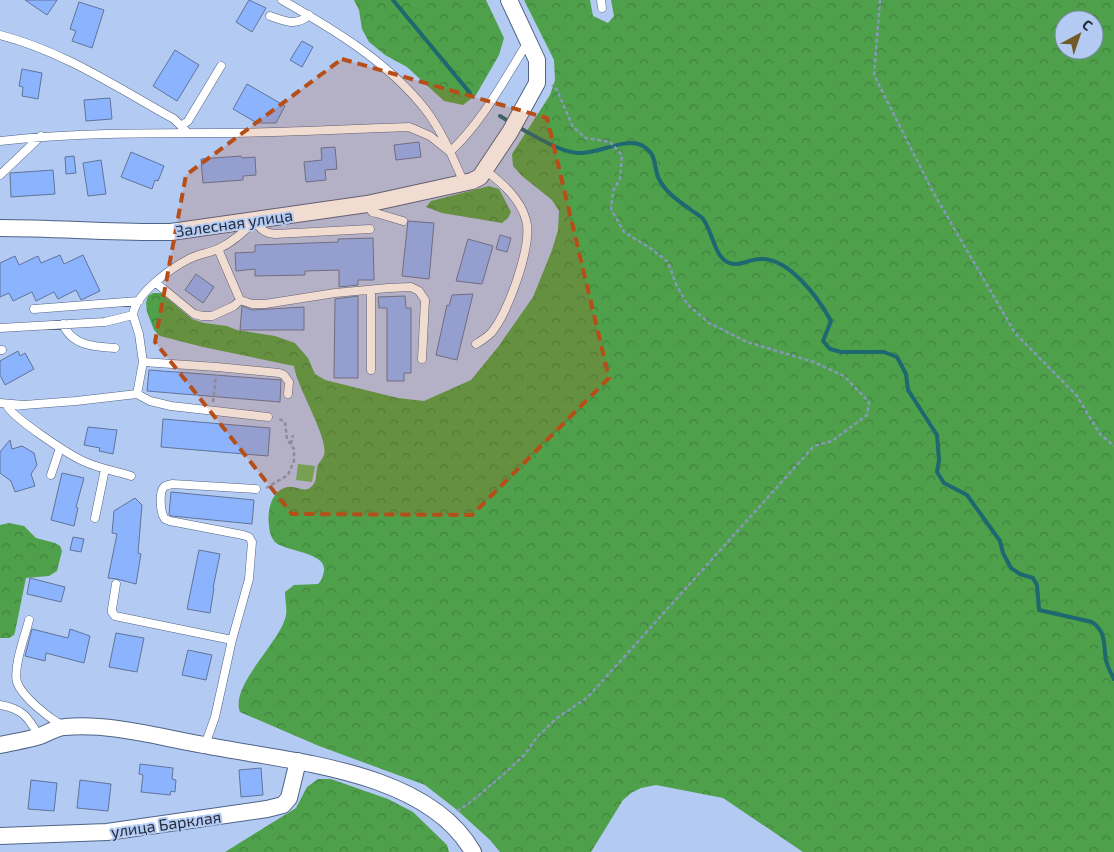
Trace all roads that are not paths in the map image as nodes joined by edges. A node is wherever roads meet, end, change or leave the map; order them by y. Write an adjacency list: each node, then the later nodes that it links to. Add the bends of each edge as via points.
1 (282, 0): 3 (lane)
2 (509, 0): 6 (street, Залесная улица)
3 (309, 15): 4 (lane, via 298,22); 11 (lane, via 379,63 412,94 438,128)
4 (270, 16)
5 (0, 36): 8 (lane, via 64,58 174,119)
6 (529, 41): 11 (lane, via 479,120); 12 (street, Залесная улица, via 537,60 537,83)
7 (221, 66): 8 (lane)
8 (184, 129): 9 (lane); 11 (lane, via 216,133 408,128 430,136)
9 (41, 136): 10 (lane); 13 (lane)
10 (0, 141)
11 (450, 152): 14 (lane)
12 (486, 170): 14 (street, Залесная улица, via 480,177); 29 (lane, via 516,200 526,219 528,233 516,283 505,310 491,334)
13 (0, 175)
14 (464, 183): 15 (street, Залесная улица)
15 (367, 204): 16 (street, Залесная улица); 17 (lane, via 376,213)
16 (254, 220): 18 (street, Залесная улица, via 171,232); 19 (lane, via 260,229 275,234); 20 (lane)
17 (403, 221)
18 (0, 228)
19 (370, 229)
20 (218, 249): 21 (lane, via 191,258); 23 (lane)
21 (156, 283): 23 (lane, via 194,314 202,316 212,316); 24 (lane)
22 (371, 290): 23 (lane, via 265,304); 31 (lane, via 411,287 420,291 425,300); 33 (lane)
23 (240, 300)
24 (139, 301): 25 (lane); 26 (lane)
25 (34, 309)
26 (133, 315): 27 (lane, via 106,322); 32 (lane)
27 (63, 324): 28 (lane); 30 (lane, via 66,331 81,343)
28 (0, 328)
29 (476, 344)
30 (115, 348)
31 (422, 359)
32 (142, 362): 34 (lane); 35 (lane, via 217,366 284,375 289,382)
33 (371, 370)
34 (137, 394): 36 (lane, via 24,405); 37 (lane, via 159,404)
35 (288, 394)
36 (3, 403): 38 (lane)
37 (268, 417)
38 (60, 448): 39 (lane); 40 (lane)
39 (105, 469): 41 (lane); 43 (lane)
40 (51, 475)
41 (131, 476)
42 (256, 490): 46 (lane, via 172,484 162,490 164,518 243,535 252,542 249,579)
43 (95, 518)
44 (116, 584): 46 (lane, via 112,609 115,616)
45 (28, 620): 48 (lane, via 16,680 26,696 50,719)
46 (232, 640): 51 (lane, via 215,717)
47 (0, 705): 49 (lane, via 26,716)
48 (63, 726): 49 (street); 51 (street, via 138,732)
49 (39, 736): 50 (street)
50 (0, 746)
51 (205, 746): 52 (street)
52 (298, 761): 53 (street, улица Барклая, via 289,798 283,805 107,832); 54 (street, via 370,778 418,798 448,821)
53 (0, 836)
54 (473, 852)

